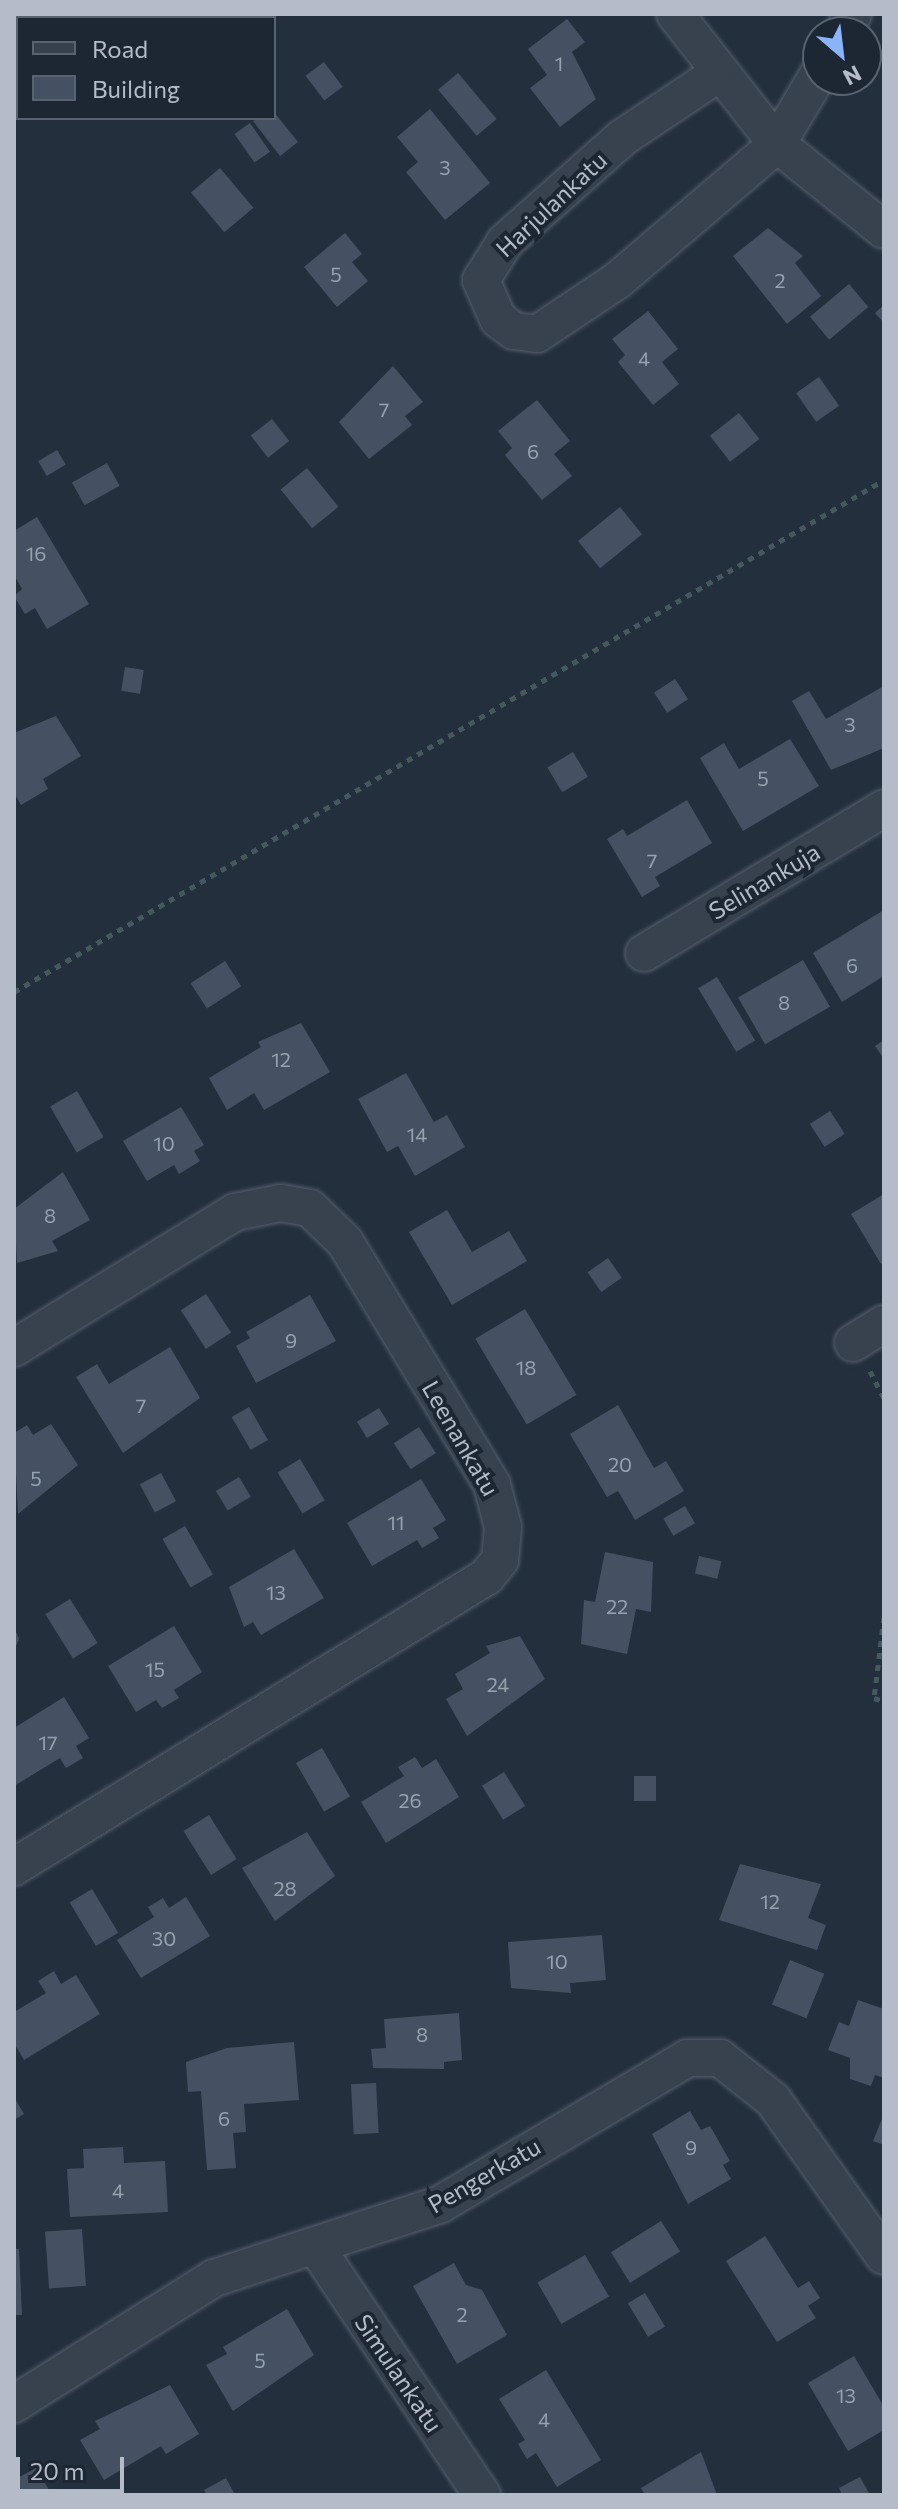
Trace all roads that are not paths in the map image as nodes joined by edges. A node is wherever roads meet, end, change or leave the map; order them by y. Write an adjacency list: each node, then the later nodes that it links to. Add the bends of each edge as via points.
1 (675, 14): 2 (street)
2 (716, 75): 4 (street); 4 (street, Harjulankatu, via 622,138 505,242 481,280 498,319 526,335 550,328)
3 (806, 96): 4 (street)
4 (777, 144): 5 (street)
5 (884, 230)
6 (884, 808): 7 (street, Selinankuja)
7 (644, 953)
8 (884, 1324): 9 (street)
9 (853, 1343)
10 (14, 1348): 11 (street, Leenankatu, via 235,1212 281,1203 310,1208 345,1242 486,1475 503,1527 500,1560 486,1577)
11 (14, 1867)
12 (318, 2250): 13 (street, Pengerkatu, via 439,2205 665,2066 705,2056 733,2065 773,2100); 14 (street, Pengerkatu, via 214,2278); 15 (street, Simulankatu)
13 (884, 2256)
14 (14, 2404)
15 (482, 2495)

